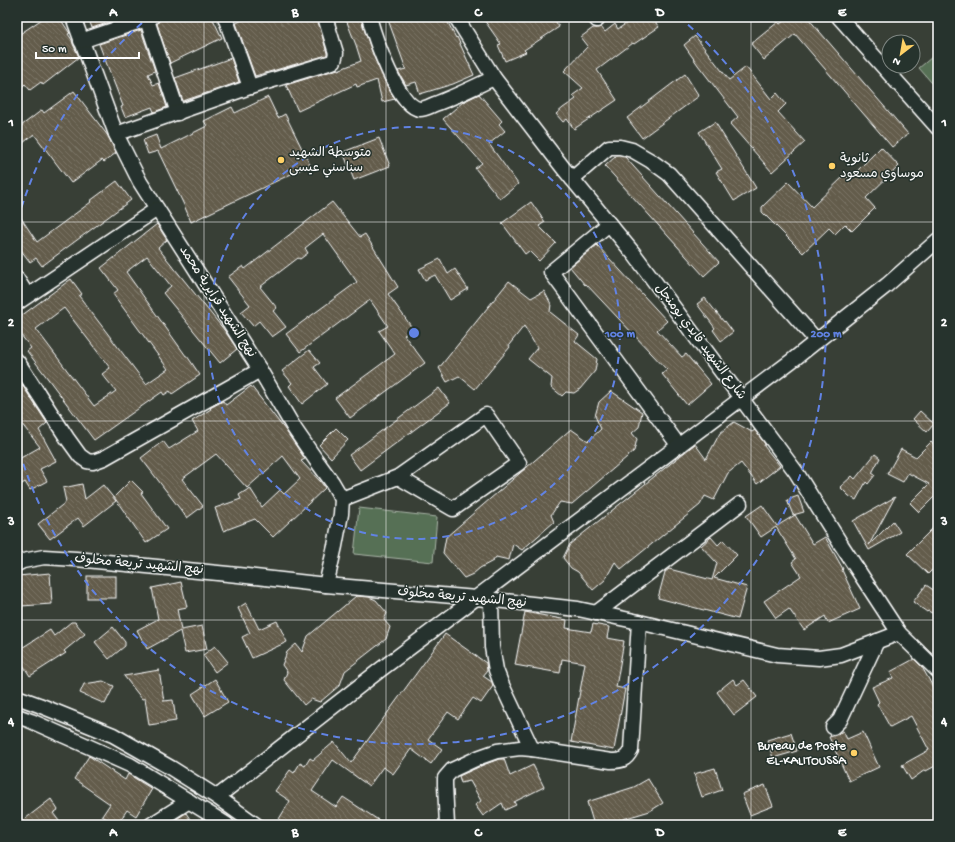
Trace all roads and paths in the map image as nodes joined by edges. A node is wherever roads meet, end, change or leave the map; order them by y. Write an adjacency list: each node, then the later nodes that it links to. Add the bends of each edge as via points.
1 (73, 17): 8 (street, نهج الشهيد قرايرية محمد)
2 (226, 17): 10 (street)
3 (326, 17): 10 (street, via 336,53 334,60 326,65)
4 (368, 17): 9 (street, via 394,81 406,101 416,108 425,108 442,102)
5 (456, 17): 9 (street, شارع الشهيد قايدي بومنجل)
6 (839, 17): 12 (street)
7 (148, 18): 8 (street); 11 (street)
8 (81, 41): 13 (street, نهج الشهيد قرايرية محمد)
9 (494, 78): 14 (street, شارع الشهيد قايدي بومنجل)
10 (250, 87): 11 (street)
11 (178, 113): 13 (street)
12 (938, 128)
13 (116, 134): 15 (street, نهج الشهيد قرايرية محمد)
14 (572, 179): 16 (street, شارع الشهيد قايدي بومنجل); 20 (street, via 609,147 632,150 651,161 669,174)
15 (157, 209): 19 (street); 22 (street, نهج الشهيد قرايرية محمد)
16 (609, 224): 23 (street, شارع الشهيد قايدي بومنجل); 24 (street, via 551,272)
17 (938, 240): 20 (street)
18 (17, 280): 19 (street)
19 (22, 299)
20 (817, 341): 23 (street)
21 (17, 361): 22 (street, via 80,456 93,462)
22 (260, 370): 26 (street, نهج الشهيد قرايرية محمد, via 294,428)
23 (742, 399): 24 (street); 34 (street, شارع الشهيد قايدي بومنجل, via 796,472)
24 (679, 446): 30 (street)
25 (398, 477): 25 (street, via 453,509 520,463 486,416); 26 (street)
26 (342, 499): 29 (street)
27 (740, 504): 32 (street)
28 (17, 564): 29 (street, نهج الشهيد تريعة مخلوف, via 44,557 238,574)
29 (326, 586): 30 (street, نهج الشهيد تريعة مخلوف)
30 (476, 598): 31 (street, نهج الشهيد تريعة مخلوف); 41 (street)
31 (491, 600): 32 (street, نهج الشهيد تريعة مخلوف); 40 (street, via 492,647 496,670)
32 (596, 613): 33 (street, نهج الشهيد تريعة مخلوف)
33 (639, 622): 35 (street, نهج الشهيد تريعة مخلوف, via 777,655 819,658 841,655); 40 (street, via 631,750 628,756 619,761 611,761)
34 (899, 633): 35 (street, نهج الشهيد تريعة مخلوف); 36 (street, شارع الشهيد قايدي بومنجل)
35 (877, 641): 39 (street, via 840,720)
36 (938, 671)
37 (17, 697): 41 (street, via 113,735)
38 (17, 716): 42 (street, via 130,765)
39 (833, 727)
40 (532, 749): 46 (street, via 497,751 452,770 445,778)
41 (217, 797): 45 (street)
42 (189, 801): 43 (street); 44 (street)
43 (151, 825)
44 (227, 825)
45 (256, 825)
46 (447, 825)

